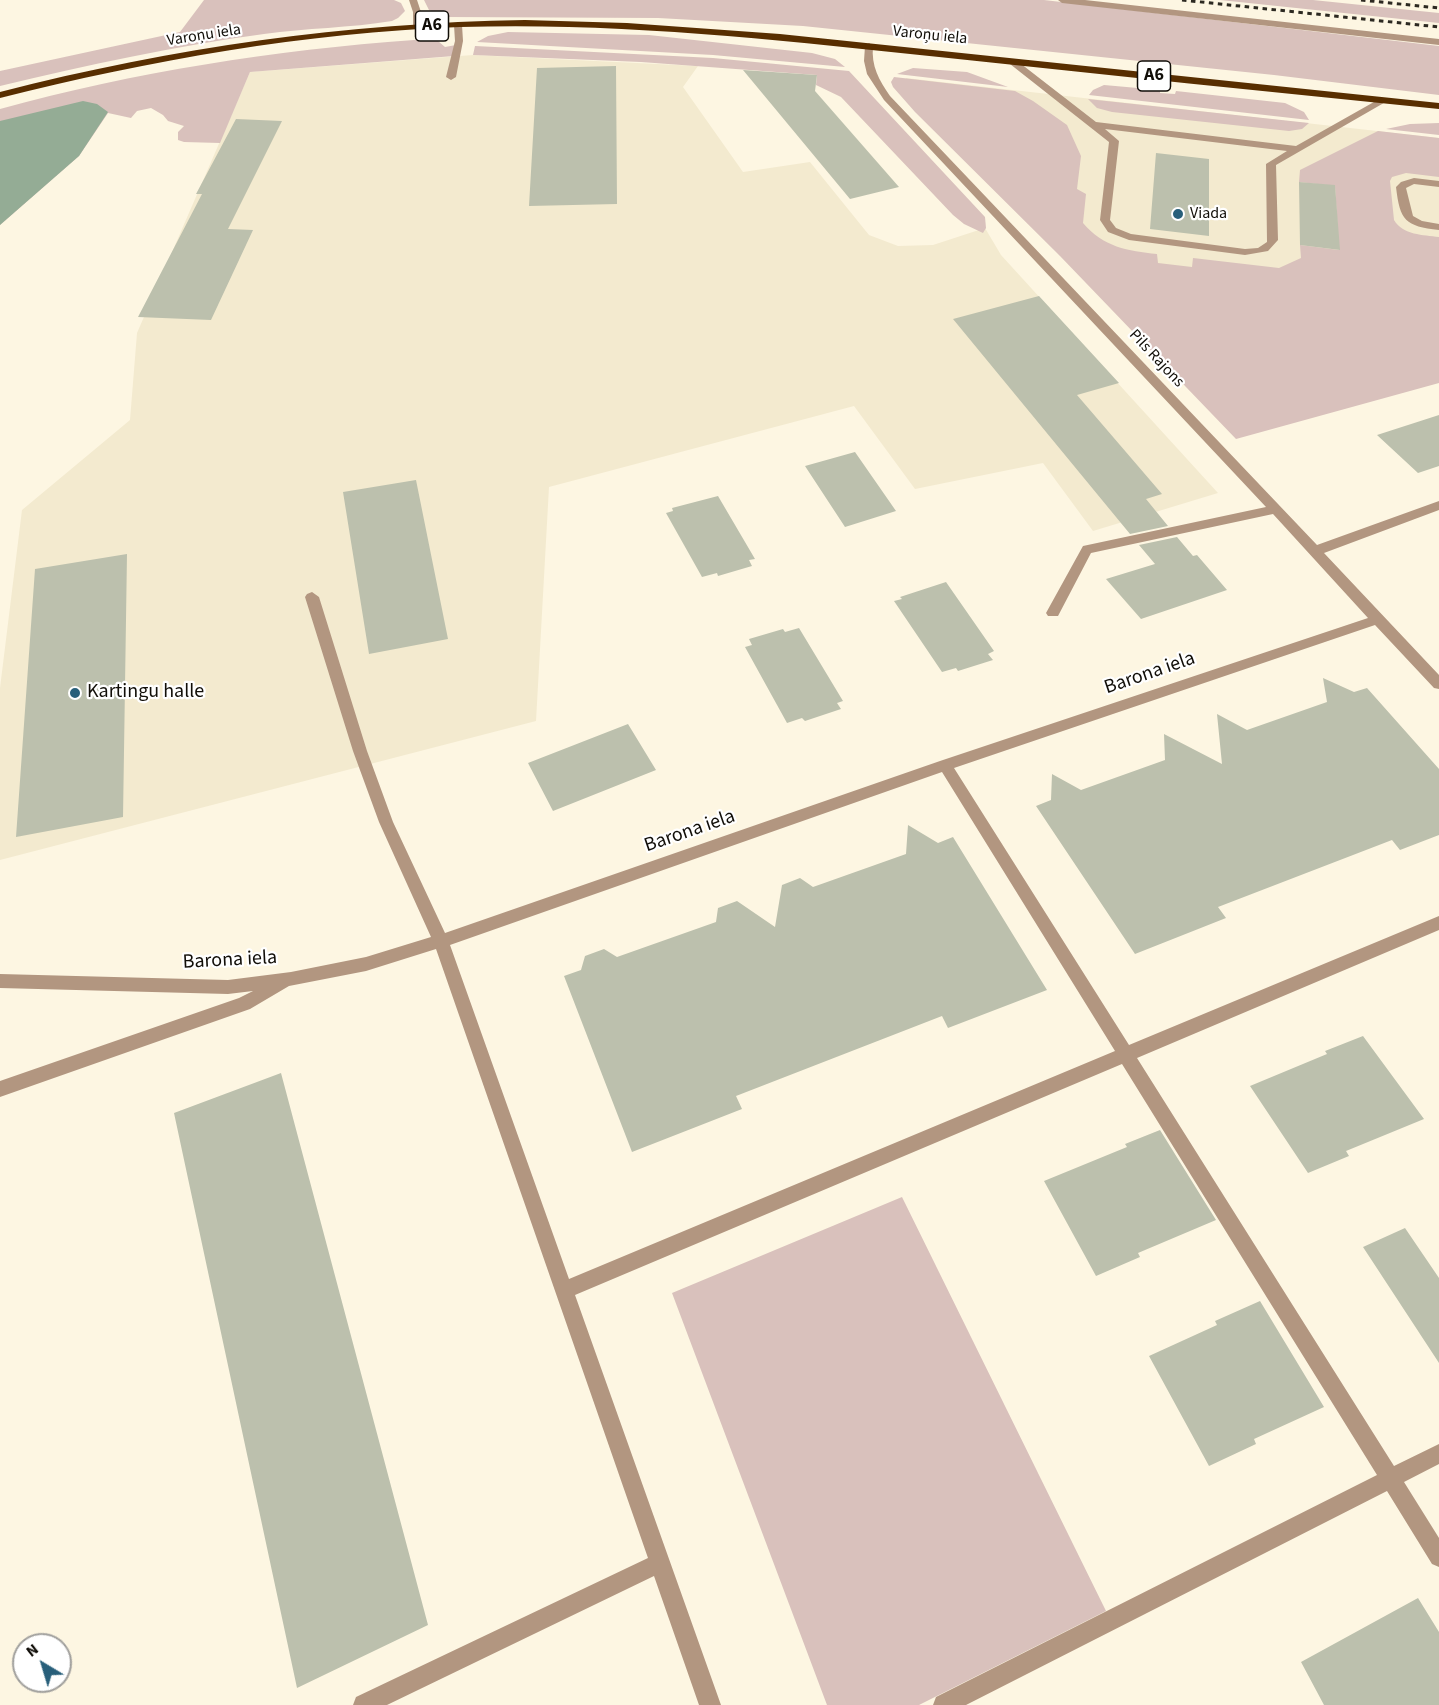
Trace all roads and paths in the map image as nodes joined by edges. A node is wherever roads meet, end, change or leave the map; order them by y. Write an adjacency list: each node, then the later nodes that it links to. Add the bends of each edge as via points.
1 (413, 0): 4 (street)
2 (1062, 0): 5 (street)
3 (458, 25): 4 (highway, Varoņu iela / A6); 6 (highway, Varoņu iela / A6, via 618,25); 8 (street, via 459,41)
4 (417, 27): 9 (highway, Varoņu iela / A6, via 181,56)
5 (1439, 42)
6 (869, 46): 7 (highway, Varoņu iela / A6); 17 (street, Pils Rajons, via 869,68 887,98)
7 (1013, 62): 10 (highway, Varoņu iela / A6); 12 (street)
8 (451, 77)
9 (0, 95)
10 (1384, 100): 11 (highway, Varoņu iela / A6); 13 (street)
11 (1439, 106)
12 (1094, 125): 13 (street); 13 (street, via 1114,141 1105,220 1112,230 1129,237 1245,252 1270,246 1271,164)
13 (1297, 149)
14 (1439, 184): 15 (street, via 1415,181 1401,187 1404,214 1410,221)
15 (1439, 227)
16 (1439, 505): 18 (street)
17 (1276, 510): 18 (street, Pils Rajons); 20 (street, via 1087,549)
18 (1315, 551): 21 (street, Pils Rajons)
19 (312, 597): 25 (street, via 382,812)
20 (1053, 613)
21 (1376, 620): 22 (street, Pils Rajons); 23 (street, Barona iela)
22 (1439, 684)
23 (945, 765): 25 (street, Barona iela); 28 (street)
24 (1439, 923): 28 (street)
25 (441, 941): 26 (street, Barona iela, via 366,964); 30 (street)
26 (291, 979): 27 (street, Barona iela, via 228,987); 29 (street, via 244,1004)
27 (0, 981)
28 (1125, 1055): 30 (street); 32 (street)
29 (0, 1089)
30 (563, 1291): 34 (street)
31 (1439, 1454): 32 (street)
32 (1390, 1479): 33 (street); 37 (street)
33 (1439, 1557)
34 (661, 1562): 35 (street); 36 (street)
35 (364, 1705)
36 (710, 1705)
37 (944, 1705)

